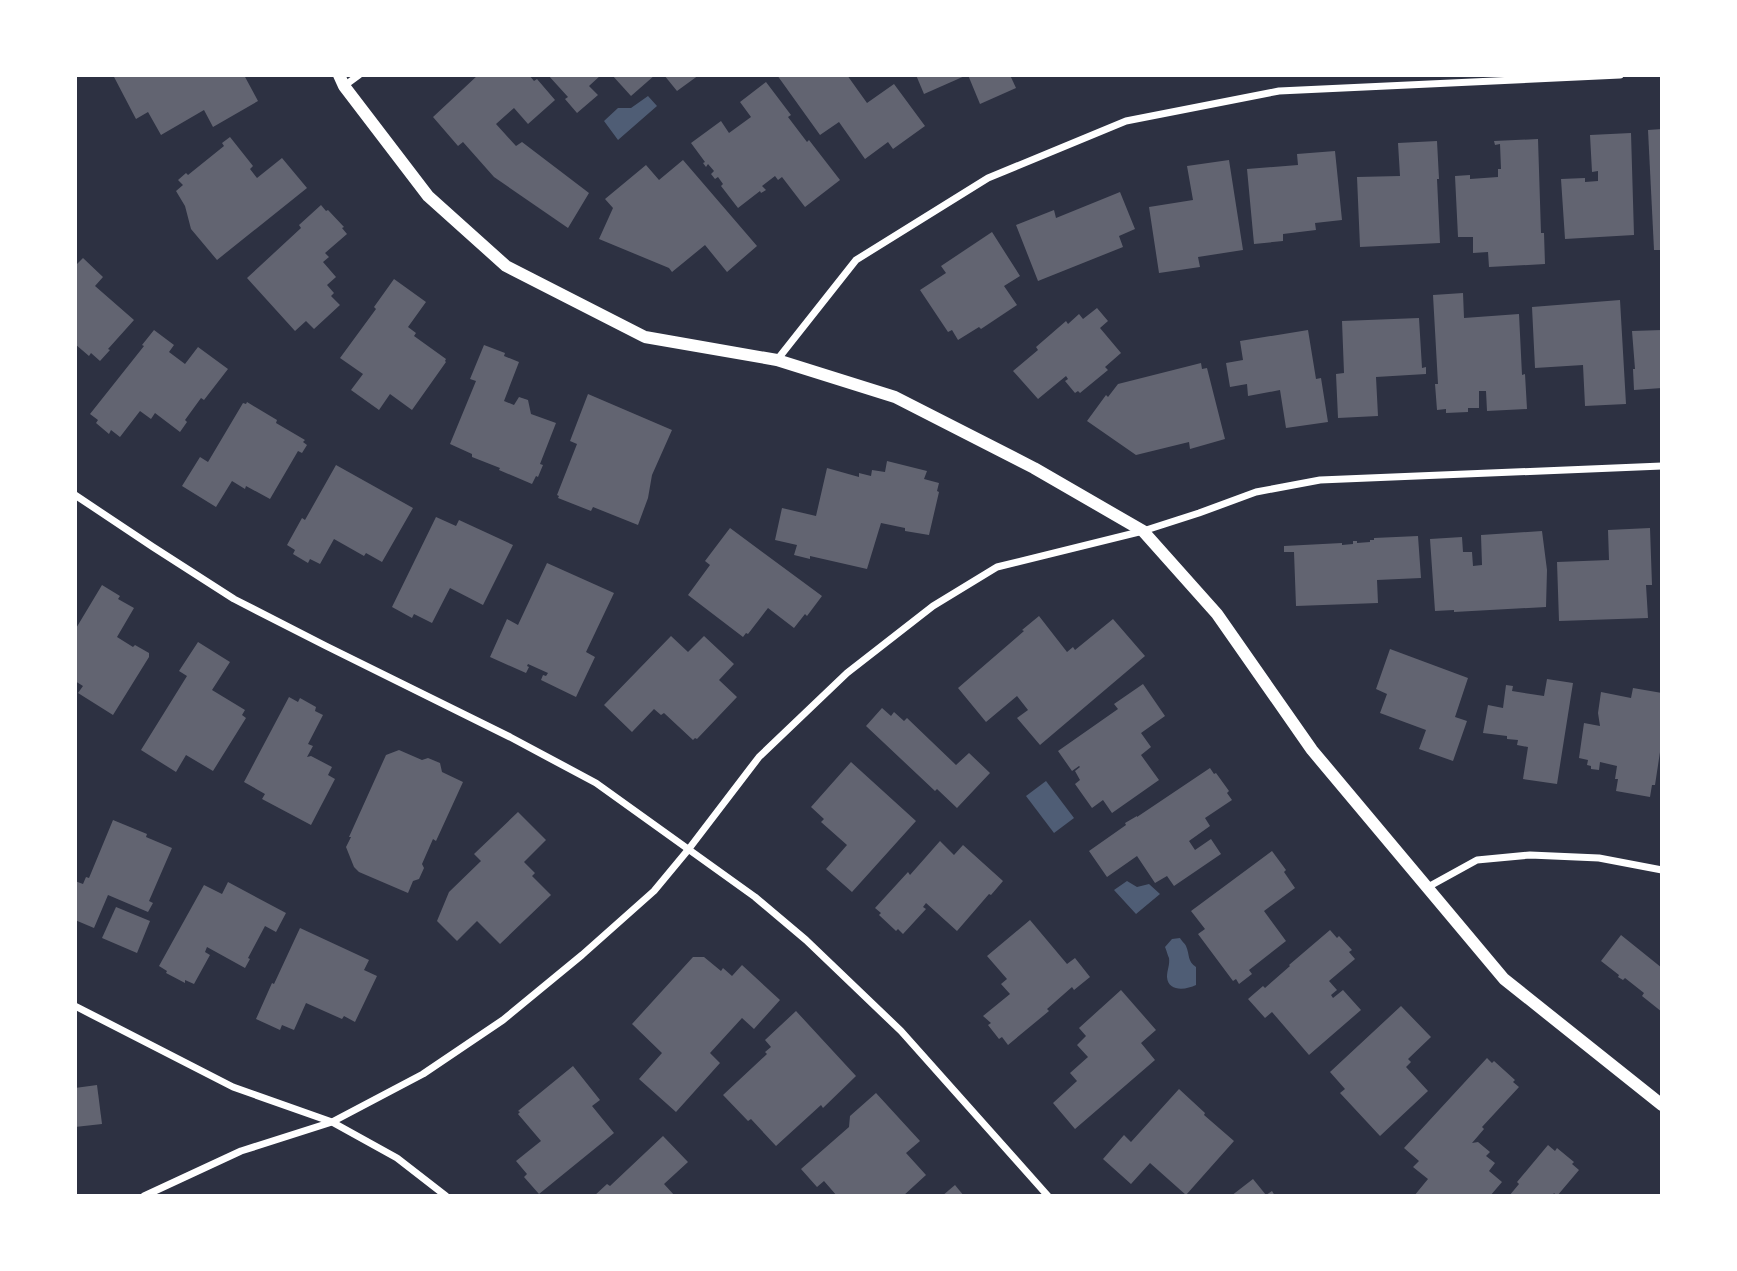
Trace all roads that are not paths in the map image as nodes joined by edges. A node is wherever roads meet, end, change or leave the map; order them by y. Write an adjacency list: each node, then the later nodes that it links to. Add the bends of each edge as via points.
1 (359, 75): 3 (street)
2 (1620, 75): 4 (street, via 1279,91 1126,121 988,178 856,260)
3 (342, 81): 4 (street, via 428,196 506,266 645,337)
4 (777, 360): 7 (street, via 895,397 1034,468)
5 (1662, 466): 7 (street, via 1320,480 1256,492)
6 (75, 495): 8 (street, via 234,599 596,783)
7 (1143, 531): 8 (street, via 998,567 933,606 847,673 760,757); 10 (street, via 1217,614 1312,750)
8 (688, 850): 13 (street, via 653,891 503,1020 423,1074); 16 (street, via 806,940 901,1031)
9 (1662, 870): 10 (street, via 1599,859 1530,855 1477,860)
10 (1428, 887): 12 (street, via 1504,979)
11 (75, 1006): 13 (street, via 233,1087)
12 (1662, 1105)
13 (332, 1122): 14 (street, via 241,1151); 15 (street, via 397,1158)
14 (144, 1196)
15 (446, 1196)
16 (1048, 1196)

